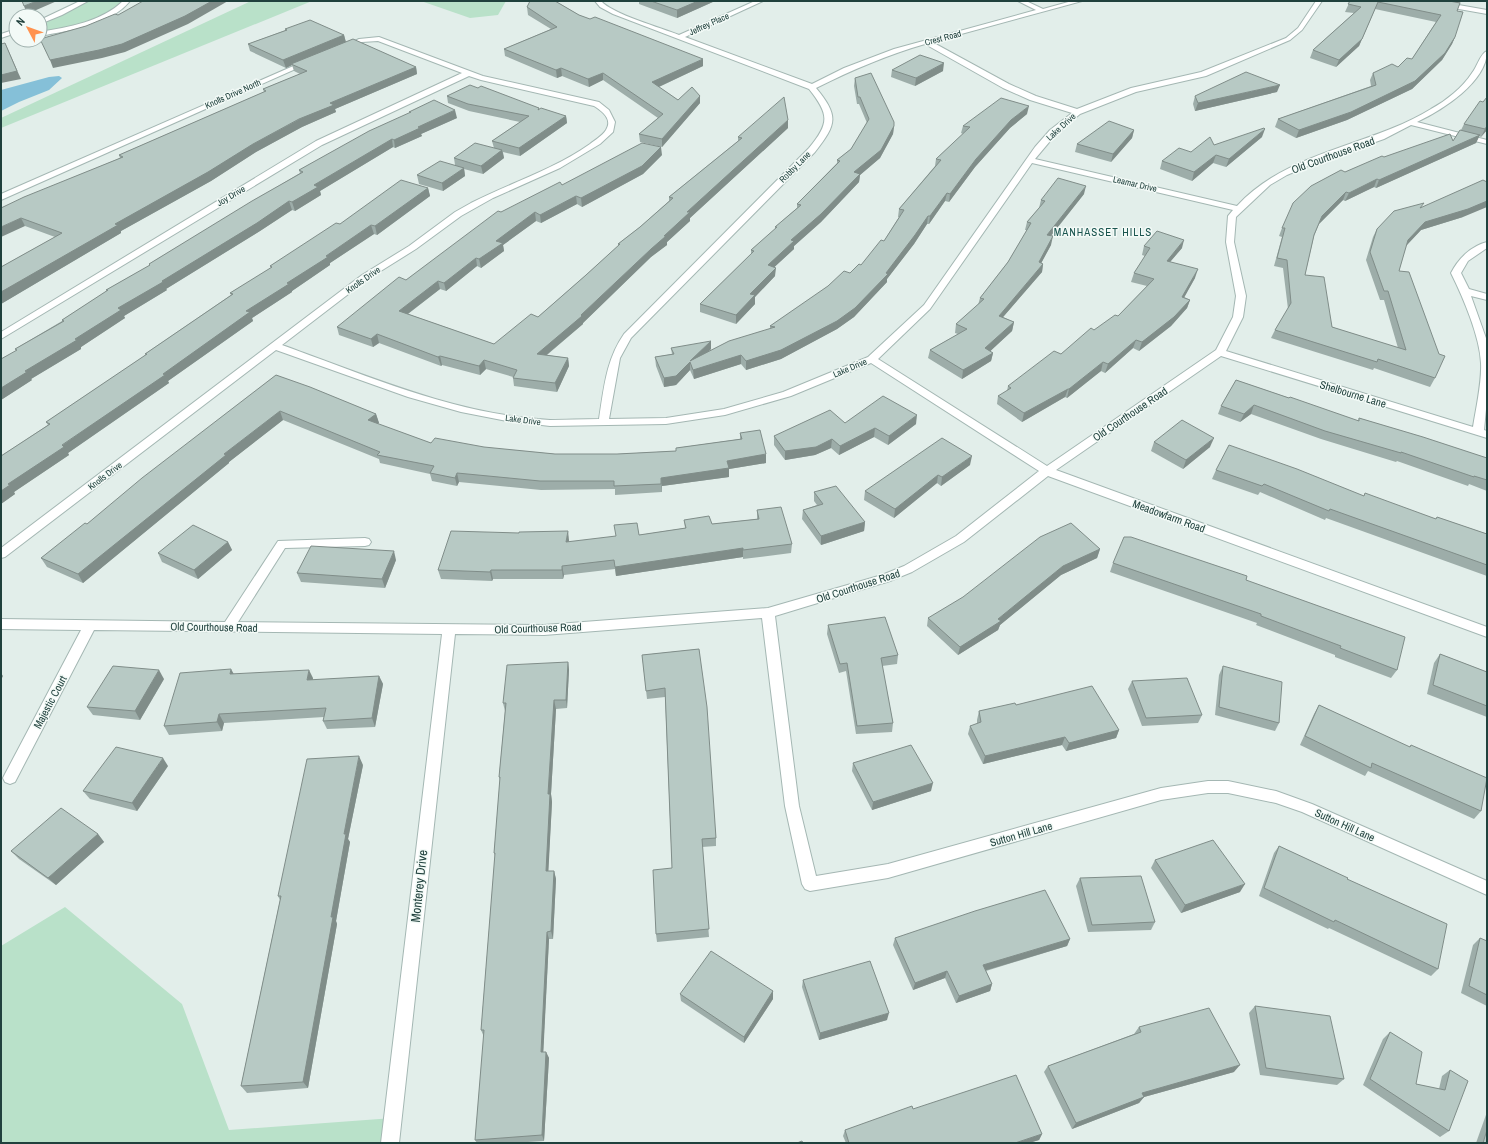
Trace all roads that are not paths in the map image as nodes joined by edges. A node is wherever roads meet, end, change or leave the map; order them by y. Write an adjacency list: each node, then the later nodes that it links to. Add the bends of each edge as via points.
1 (86, 1): 11 (street)
2 (127, 1): 12 (street, via 115,11 97,20)
3 (598, 1): 13 (street, via 615,13)
4 (760, 1): 13 (street, Jeffrey Place)
5 (1021, 1): 9 (street)
6 (1079, 1): 9 (street, Crest Road)
7 (1319, 1): 21 (street, Lake Drive, via 1300,29 1288,39 1203,74 1134,90)
8 (1425, 1): 10 (street)
9 (1043, 11): 14 (street, Crest Road)
10 (1487, 12)
11 (48, 19)
12 (48, 33)
13 (680, 37): 20 (street)
14 (926, 42): 20 (street, Crest Road, via 868,60); 21 (street, via 1006,86)
15 (335, 51): 19 (street, via 361,40 379,38)
16 (1487, 53): 18 (street, Old Courthouse Road)
17 (315, 59): 25 (street, Knolls Drive North)
18 (1482, 70): 22 (street, Old Courthouse Road, via 1454,96)
19 (469, 73): 30 (street, Joy Drive, via 319,143); 31 (street, Knolls Drive, via 481,78 596,104 610,115 610,130 577,157 458,214 365,277)
20 (812, 87): 34 (street, Robby Lane, via 829,112 829,125 825,134 627,336 615,358)
21 (1077, 112): 24 (street, Lake Drive, via 1053,132)
22 (1412, 123): 23 (street); 26 (street, Old Courthouse Road, via 1284,173 1267,183)
23 (1487, 142)
24 (1031, 160): 26 (street, Leamar Drive); 33 (street, Lake Drive, via 927,307)
25 (1, 197)
26 (1239, 209): 32 (street, Old Courthouse Road, via 1232,216 1230,242 1241,296 1238,318)
27 (1487, 245): 28 (street, via 1467,256 1459,264 1456,273)
28 (1465, 291): 29 (street); 35 (street, via 1484,347 1486,364)
29 (1487, 297)
30 (1, 336)
31 (275, 346): 34 (street, Lake Drive, via 412,395 465,410 550,423); 38 (street, Knolls Drive)
32 (1220, 352): 35 (street, Shelbourne Lane); 36 (street, Old Courthouse Road)
33 (872, 359): 34 (street, Lake Drive, via 787,394 725,412 666,421); 36 (street, Meadowfarm Road)
34 (603, 423)
35 (1482, 434)
36 (1047, 471): 39 (street, Old Courthouse Road, via 960,539 908,569); 44 (street, Meadowfarm Road)
37 (365, 542): 42 (street, via 282,544)
38 (1, 554)
39 (768, 613): 43 (street, Old Courthouse Road, via 544,630); 46 (street, Sutton Hill Lane, via 792,806 810,884 888,872 1161,794 1208,787 1228,787 1276,797 1301,806)
40 (1, 624): 41 (street, Old Courthouse Road)
41 (90, 625): 42 (street, Old Courthouse Road); 45 (street, Majestic Court)
42 (228, 627): 43 (street, Old Courthouse Road)
43 (449, 630): 47 (street, Monterey Drive)
44 (1487, 632)
45 (10, 778)
46 (1487, 888)
47 (390, 1143)

